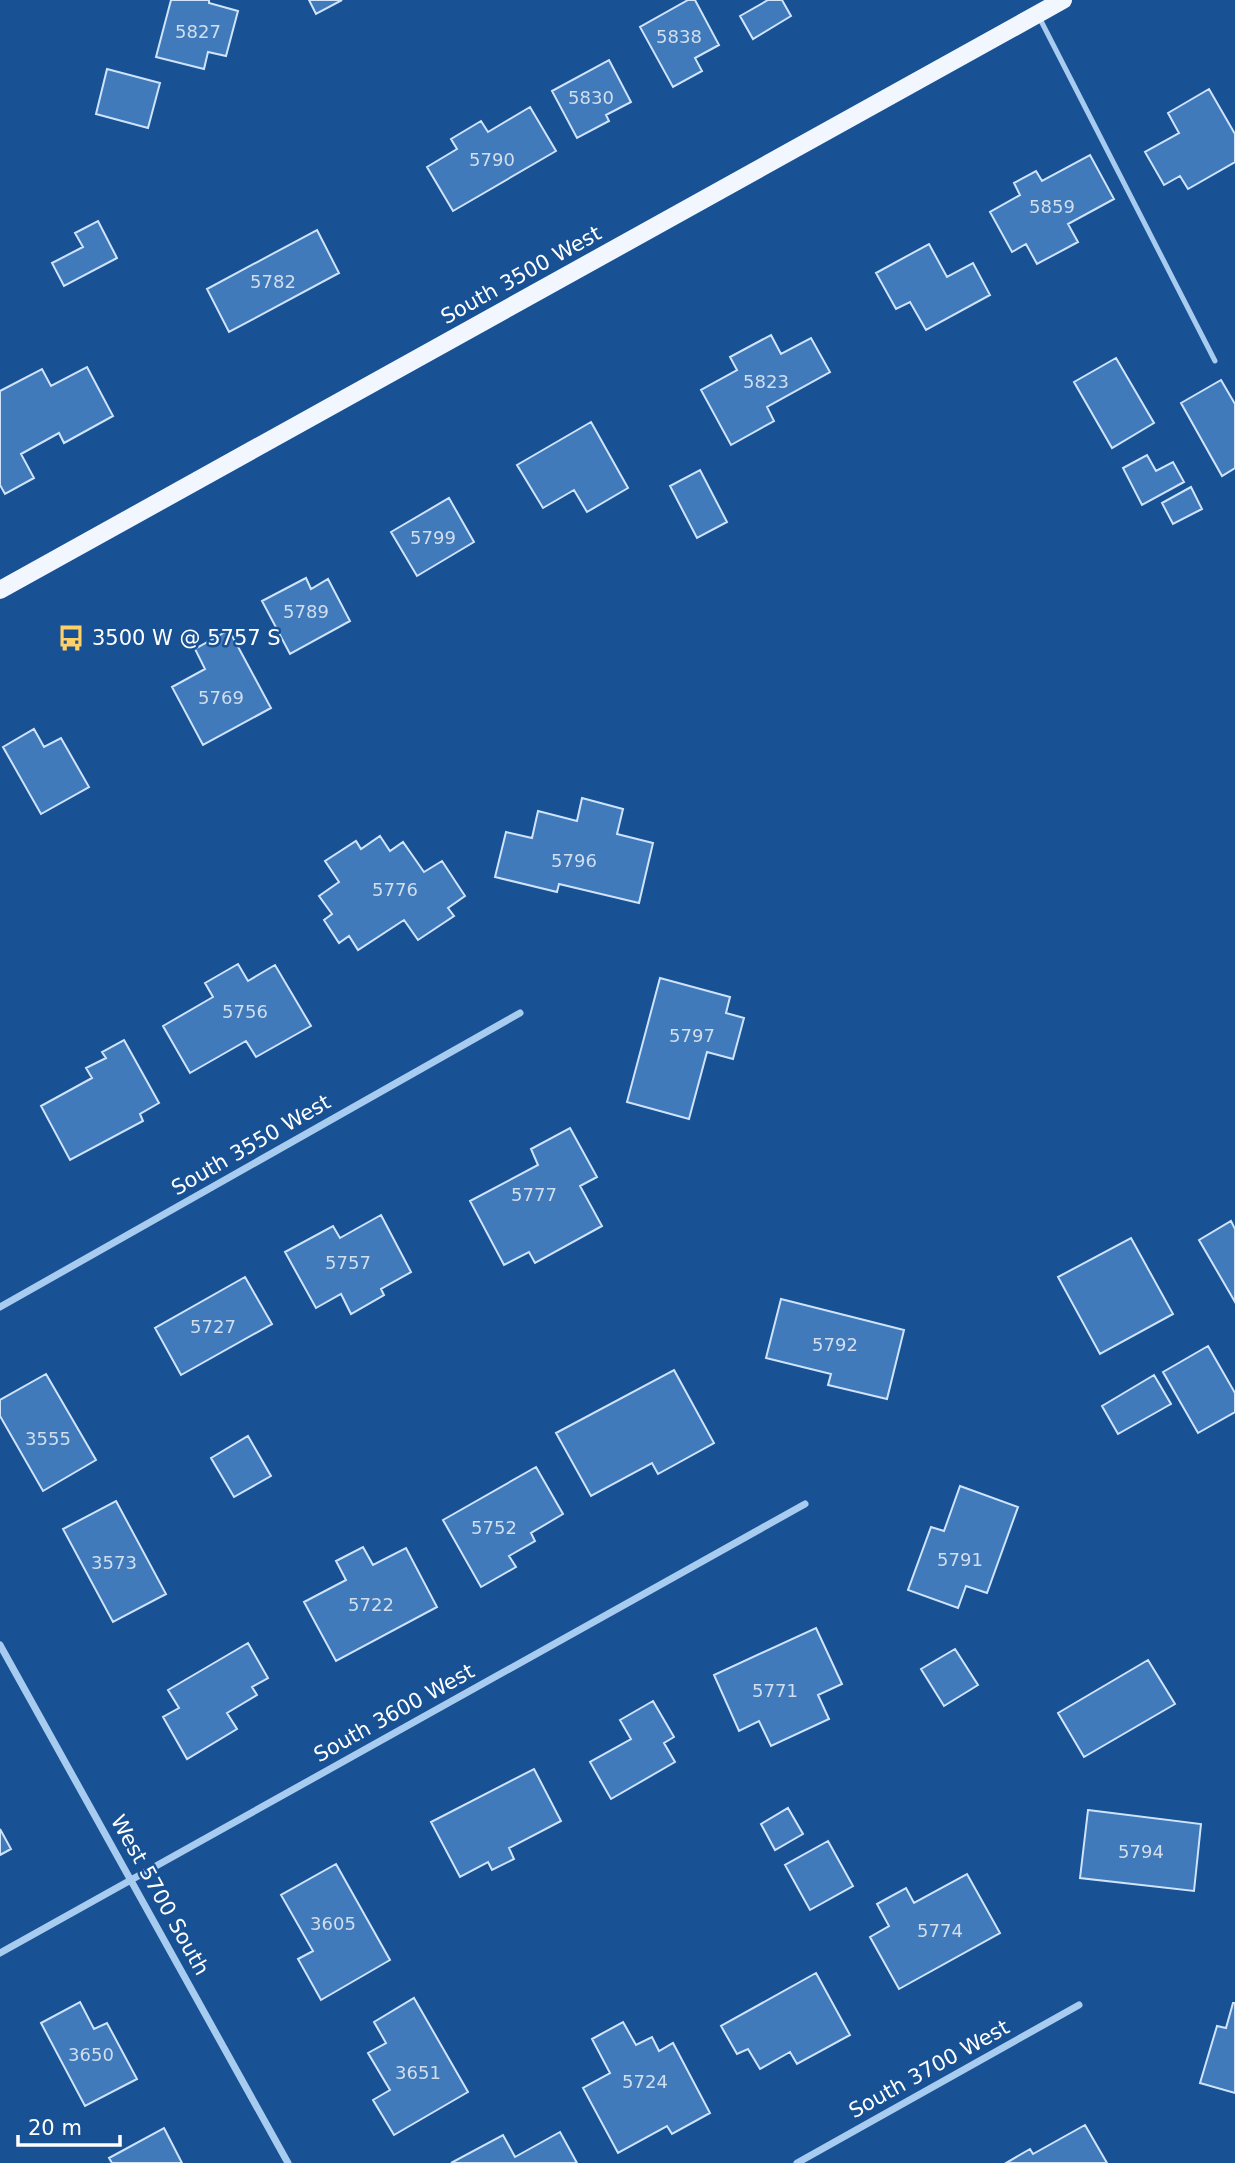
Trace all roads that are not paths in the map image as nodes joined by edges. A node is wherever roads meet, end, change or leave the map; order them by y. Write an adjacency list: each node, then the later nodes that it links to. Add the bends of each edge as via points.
1 (1063, 0): 2 (main road, South 3500 West)
2 (1037, 14): 3 (lane); 4 (main road, South 3500 West)
3 (1216, 361)
4 (0, 590)
5 (520, 1013): 6 (street, South 3550 West)
6 (0, 1307)
7 (805, 1504): 9 (street, South 3600 West)
8 (0, 1645): 9 (street, West 5700 South)
9 (131, 1880): 10 (street, South 3600 West); 12 (street, West 5700 South)
10 (0, 1952)
11 (1079, 2005): 13 (street, South 3700 West)
12 (288, 2163)
13 (797, 2163)

